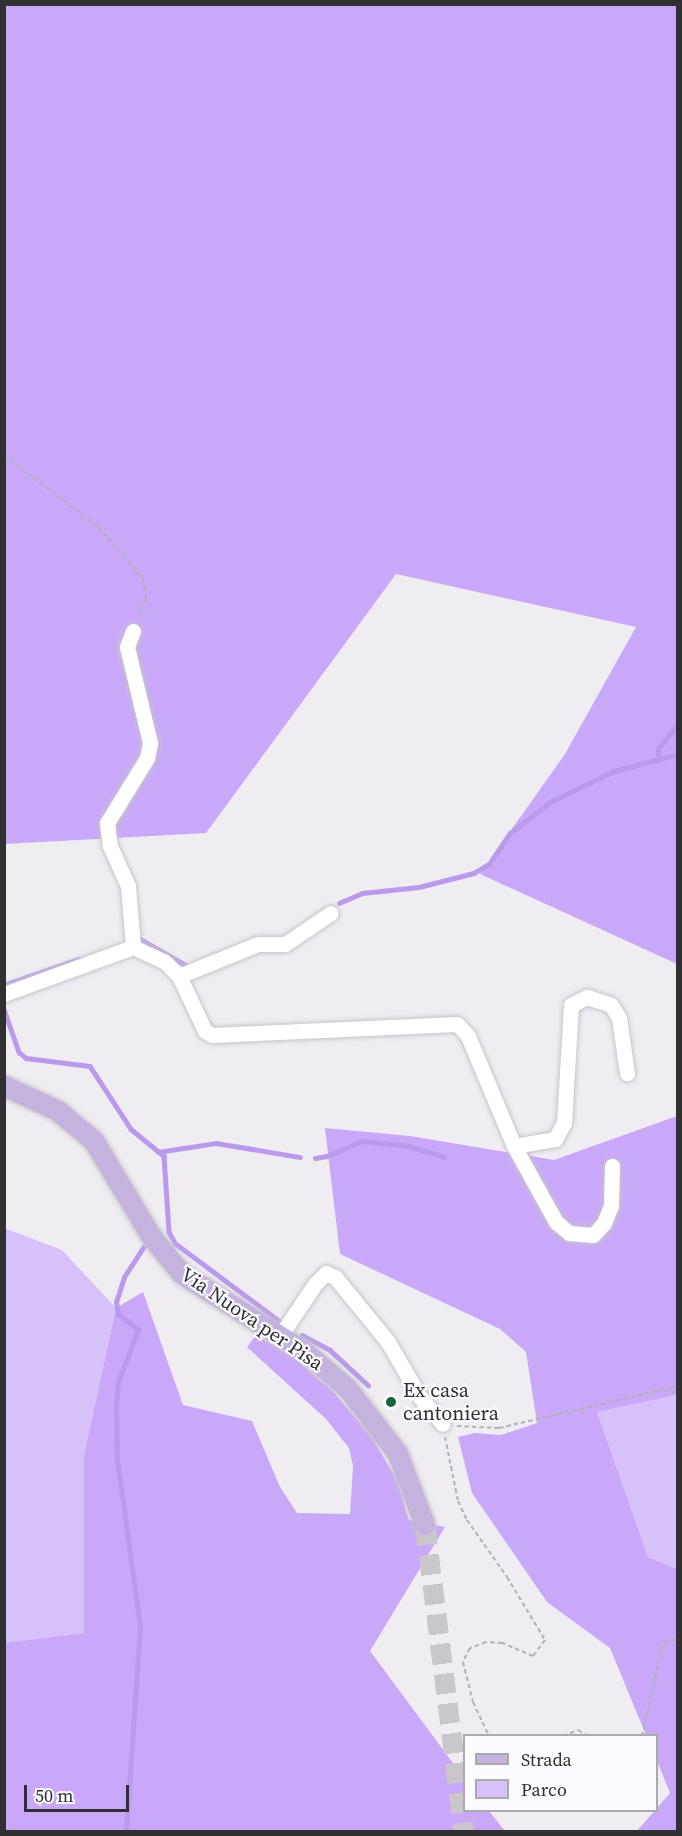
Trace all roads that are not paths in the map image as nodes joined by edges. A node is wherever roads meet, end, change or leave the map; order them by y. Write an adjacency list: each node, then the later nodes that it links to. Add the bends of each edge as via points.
1 (133, 631): 3 (street, via 127,647 150,743 147,758 107,823 110,846 128,886)
2 (331, 913): 4 (street, via 285,944 258,944)
3 (133, 947): 4 (street, via 165,962); 5 (street)
4 (179, 976): 8 (street, via 205,1031 212,1035 457,1024 473,1046)
5 (4, 994)
6 (627, 1073): 8 (street, via 619,1018 611,1005 587,997 571,1005 564,1123 555,1139)
7 (4, 1086): 10 (main road, Via Nuova per Pisa, via 58,1111 93,1141 151,1236 182,1274)
8 (514, 1146): 9 (street, via 556,1222 569,1233 581,1236 593,1235 604,1223 611,1206)
9 (612, 1166)
10 (279, 1336): 11 (street, via 315,1284 326,1273 335,1277 388,1342); 12 (main road, Via Nuova per Pisa, via 329,1370 370,1415 406,1470)
11 (442, 1424)
12 (425, 1525)

